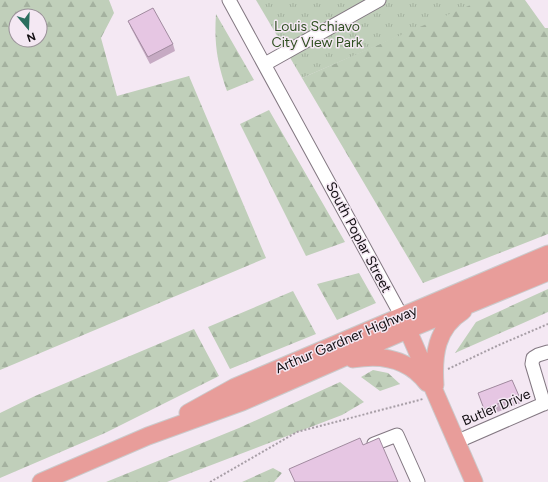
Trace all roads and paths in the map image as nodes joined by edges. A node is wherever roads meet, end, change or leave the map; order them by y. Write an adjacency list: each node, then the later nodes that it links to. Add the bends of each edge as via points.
1 (229, 0): 3 (street, South Poplar Street)
2 (379, 0): 3 (street)
3 (265, 64): 7 (street, South Poplar Street)
4 (548, 254): 7 (main road, Arthur Gardner Highway)
5 (548, 272): 6 (main road, Arthur Gardner Highway)
6 (480, 300): 7 (main road, Arthur Gardner Highway); 11 (main road, via 460,312 442,332 435,349)
7 (404, 323): 10 (main road, Arthur Gardner Highway); 12 (main road, South Poplar Street); 14 (main road, Arthur Gardner Highway, via 235,387)
8 (548, 324): 11 (path)
9 (548, 352): 13 (street, via 533,358 532,364)
10 (334, 362): 12 (main road, via 366,357 392,358 424,379); 14 (main road, Arthur Gardner Highway, via 242,402)
11 (434, 376): 12 (main road)
12 (436, 395): 15 (main road, South Poplar Street); 18 (path, via 297,432)
13 (546, 403): 15 (street, Butler Drive)
14 (148, 436): 17 (main road, Arthur Gardner Highway)
15 (456, 442): 20 (main road, South Poplar Street)
16 (375, 450): 19 (street, via 374,444 397,435)
17 (41, 482)
18 (210, 482)
19 (418, 482)
20 (474, 482)

